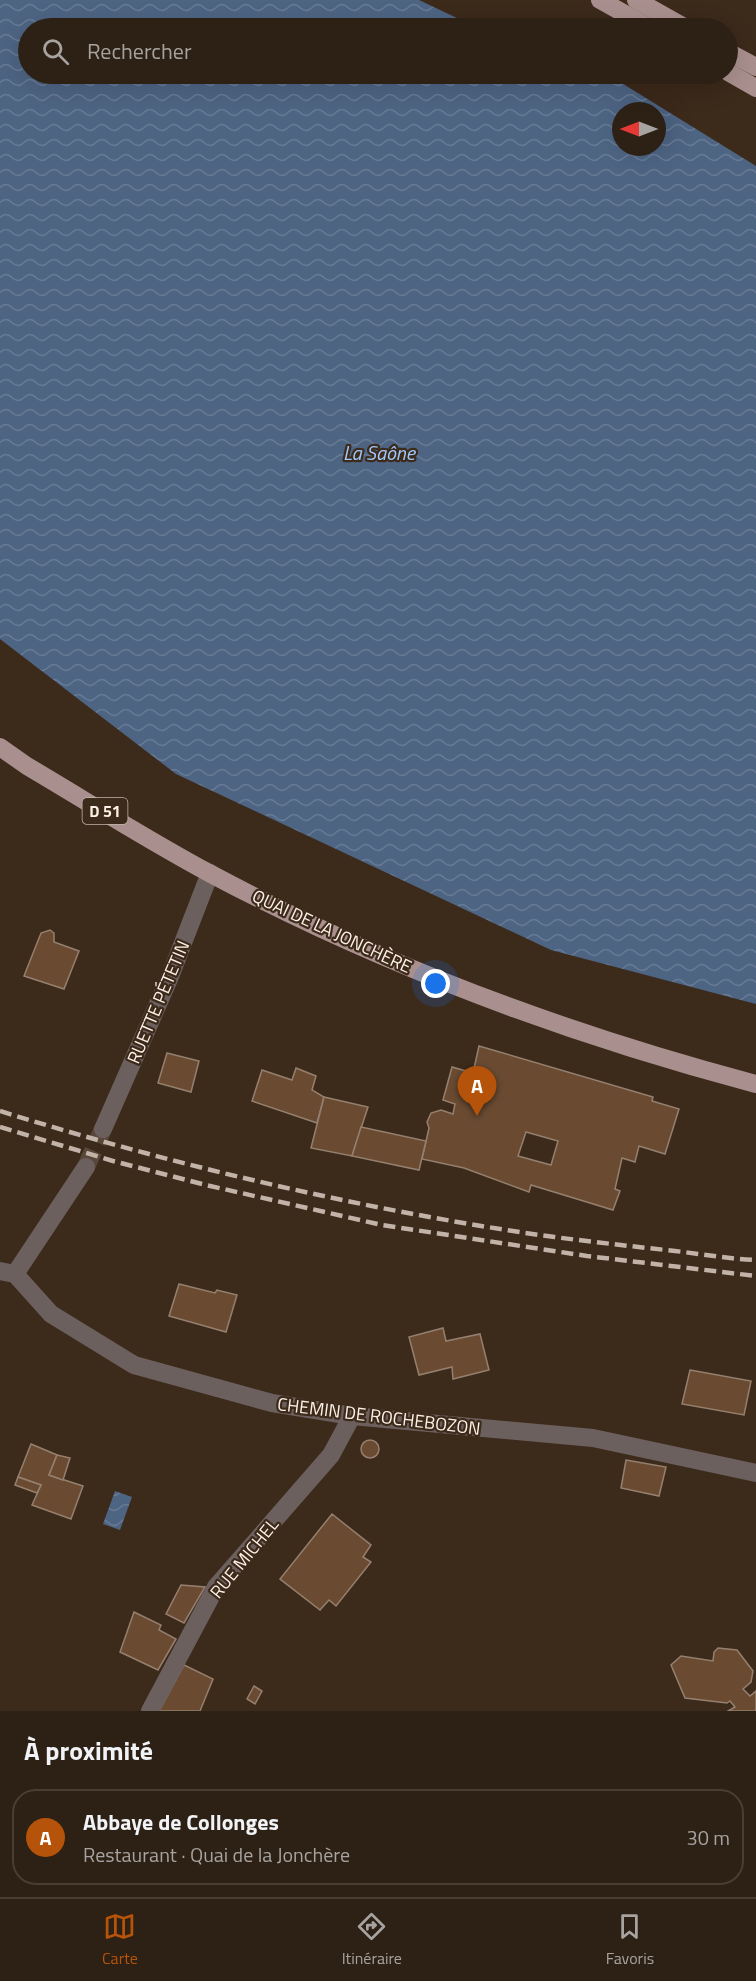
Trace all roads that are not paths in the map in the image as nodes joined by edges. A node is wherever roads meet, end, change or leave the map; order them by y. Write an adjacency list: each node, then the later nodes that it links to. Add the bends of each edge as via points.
1 (600, 0): 3 (main road)
2 (636, 0): 4 (main road)
3 (632, 18)
4 (668, 18)
5 (738, 57): 6 (main road)
6 (756, 67)
7 (738, 78): 8 (main road)
8 (756, 88)
9 (0, 747): 10 (main road, QUAI DE LA JONCHÈRE / D 51)
10 (210, 873): 11 (main road, QUAI DE LA JONCHÈRE / D 51, via 398,963 501,1005 614,1044); 12 (street, RUETTE PÉTETIN, via 169,979)
11 (756, 1084)
12 (103, 1129)
13 (86, 1167): 14 (street)
14 (8, 1272): 15 (street, CHEMIN DE ROCHEBOZON, via 51,1314 134,1365 272,1403)
15 (352, 1416): 16 (street, CHEMIN DE ROCHEBOZON, via 593,1438); 17 (street, RUE MICHEL, via 331,1455 216,1587)
16 (756, 1473)
17 (150, 1711)

